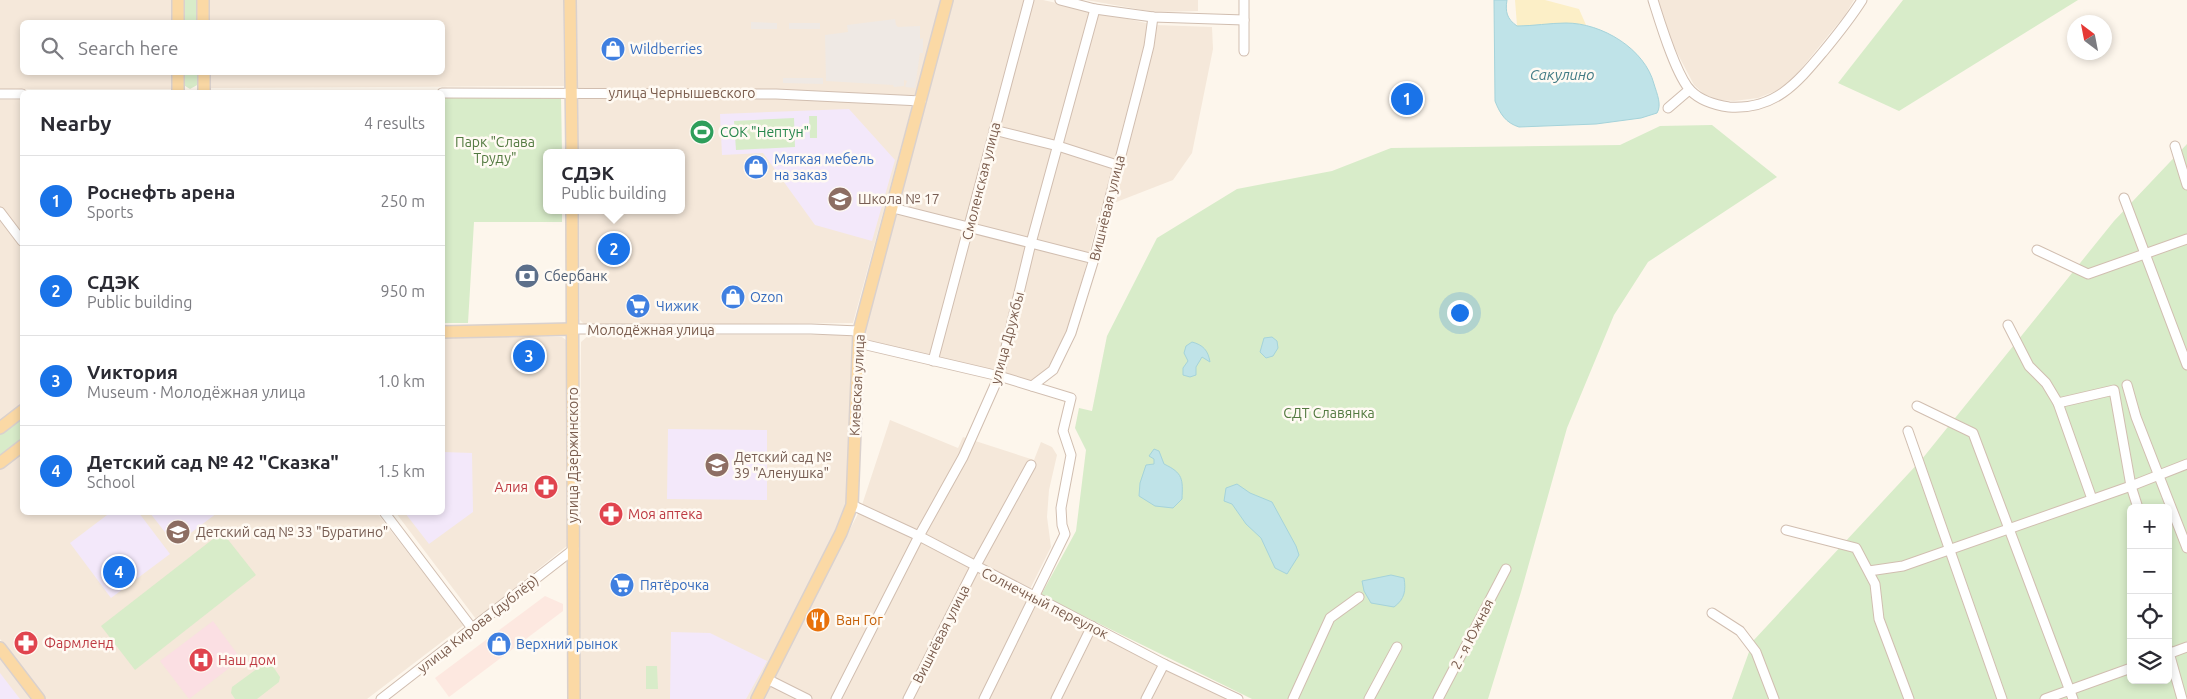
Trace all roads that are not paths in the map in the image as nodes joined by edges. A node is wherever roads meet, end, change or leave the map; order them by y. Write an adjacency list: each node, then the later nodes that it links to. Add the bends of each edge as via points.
1 (178, 0): 12 (main road)
2 (203, 0): 13 (main road)
3 (570, 0): 24 (main road)
4 (947, 0): 25 (main road, Киевская улица)
5 (1029, 0): 27 (street, Смоленская улица)
6 (1060, 0): 10 (street)
7 (1244, 0): 14 (street)
8 (1652, 0): 20 (street, via 1666,42)
9 (1862, 0): 20 (street, via 1848,22 1796,84 1780,95 1759,104 1734,107 1702,100)
10 (1095, 9): 11 (street); 28 (street, улица Дружбы)
11 (1153, 17): 14 (street); 31 (street, Вишнёвая улица, via 1149,46)
12 (178, 20)
13 (203, 20)
14 (1244, 20): 15 (street)
15 (1244, 51)
16 (178, 75): 18 (main road)
17 (204, 75): 19 (main road)
18 (178, 90)
19 (204, 90)
20 (1690, 90): 26 (street)
21 (445, 92): 24 (street, улица Чернышевского)
22 (0, 94): 23 (street)
23 (20, 94)
24 (572, 94): 25 (street, улица Чернышевского, via 776,94); 30 (main road)
25 (921, 100): 34 (main road, Киевская улица)
26 (1668, 108)
27 (994, 130): 28 (street); 37 (street, Смоленская улица)
28 (1058, 146): 31 (street); 40 (street, улица Дружбы)
29 (2175, 146): 32 (street)
30 (572, 149)
31 (1117, 165): 43 (street, Вишнёвая улица)
32 (2187, 185)
33 (2124, 198): 42 (street)
34 (893, 208): 37 (street); 47 (main road, Киевская улица)
35 (0, 212): 38 (street)
36 (572, 214): 45 (main road, улица Дзержинского)
37 (970, 228): 40 (street); 48 (street, Смоленская улица)
38 (20, 238)
39 (2187, 238): 42 (street)
40 (1031, 243): 43 (street); 50 (street, улица Дружбы)
41 (2037, 250): 42 (street, via 2088,274)
42 (2147, 253): 49 (street)
43 (1094, 259): 52 (street, Вишнёвая улица, via 1071,333 1053,370)
44 (2008, 325): 53 (street, via 2029,366 2046,383)
45 (572, 329): 46 (main road, Молодёжная улица); 47 (street, Молодёжная улица, via 811,329); 72 (main road, улица Дзержинского)
46 (445, 332)
47 (859, 337): 48 (street, Молодёжная улица); 66 (main road, Киевская улица)
48 (933, 362): 50 (street, Молодёжная улица)
49 (2187, 365)
50 (998, 376): 52 (street, Молодёжная улица); 70 (street, улица Дружбы, via 963,457)
51 (2127, 385): 62 (street)
52 (1032, 386): 77 (street, Молодёжная улица, via 1071,398 1063,431 1071,455 1061,508 1065,534)
53 (2058, 403): 63 (street, via 2114,390); 64 (street)
54 (1917, 406): 68 (street, via 1973,433)
55 (20, 413): 56 (main road)
56 (0, 428)
57 (1908, 431): 73 (street)
58 (20, 448): 59 (main road)
59 (0, 463)
60 (2187, 464): 62 (street)
61 (1032, 465): 74 (street, Вишнёвая улица)
62 (2159, 475): 63 (street); 71 (street)
63 (2131, 486): 64 (street); 65 (street)
64 (2092, 500): 68 (street)
65 (2137, 504)
66 (852, 505): 70 (street, Солнечный переулок); 89 (main road, Киевская улица)
67 (386, 515): 81 (street)
68 (2010, 529): 73 (street); 91 (street)
69 (1786, 530): 76 (street, via 1856,548)
70 (919, 536): 74 (street, Солнечный переулок); 97 (street, улица Дружбы)
71 (2187, 548)
72 (574, 549): 81 (street, улица Кирова (дублёр)); 94 (main road, улица Дзержинского)
73 (1950, 550): 76 (street, via 1903,566); 108 (street)
74 (975, 567): 77 (street, Солнечный переулок); 98 (street, Вишнёвая улица)
75 (1506, 569): 105 (street, 2 - я Южная)
76 (1869, 571): 107 (street, via 1875,584 1878,619)
77 (1034, 597): 80 (street, Солнечный переулок); 99 (street)
78 (1359, 597): 103 (street, via 1330,618)
79 (1712, 613): 106 (street, via 1740,631 1756,652)
80 (1092, 626): 87 (street, Солнечный переулок); 100 (street)
81 (472, 628): 93 (street, улица Кирова (дублёр))
82 (1397, 647): 104 (street)
83 (2187, 647): 85 (street)
84 (0, 648): 92 (main road)
85 (2172, 651)
86 (2172, 663): 110 (street)
87 (1164, 664): 90 (street, Солнечный переулок); 101 (street)
88 (2127, 670): 91 (street)
89 (767, 679): 95 (main road, Киевская улица); 96 (street)
90 (1220, 695): 102 (street, Солнечный переулок)
91 (2071, 695): 109 (street)
92 (39, 699)
93 (381, 699)
94 (574, 699)
95 (757, 699)
96 (807, 699)
97 (836, 699)
98 (908, 699)
99 (984, 699)
100 (1056, 699)
101 (1146, 699)
102 (1238, 699)
103 (1292, 699)
104 (1369, 699)
105 (1438, 699)
106 (1774, 699)
107 (1909, 699)
108 (2002, 699)
109 (2045, 699)
110 (2182, 699)

